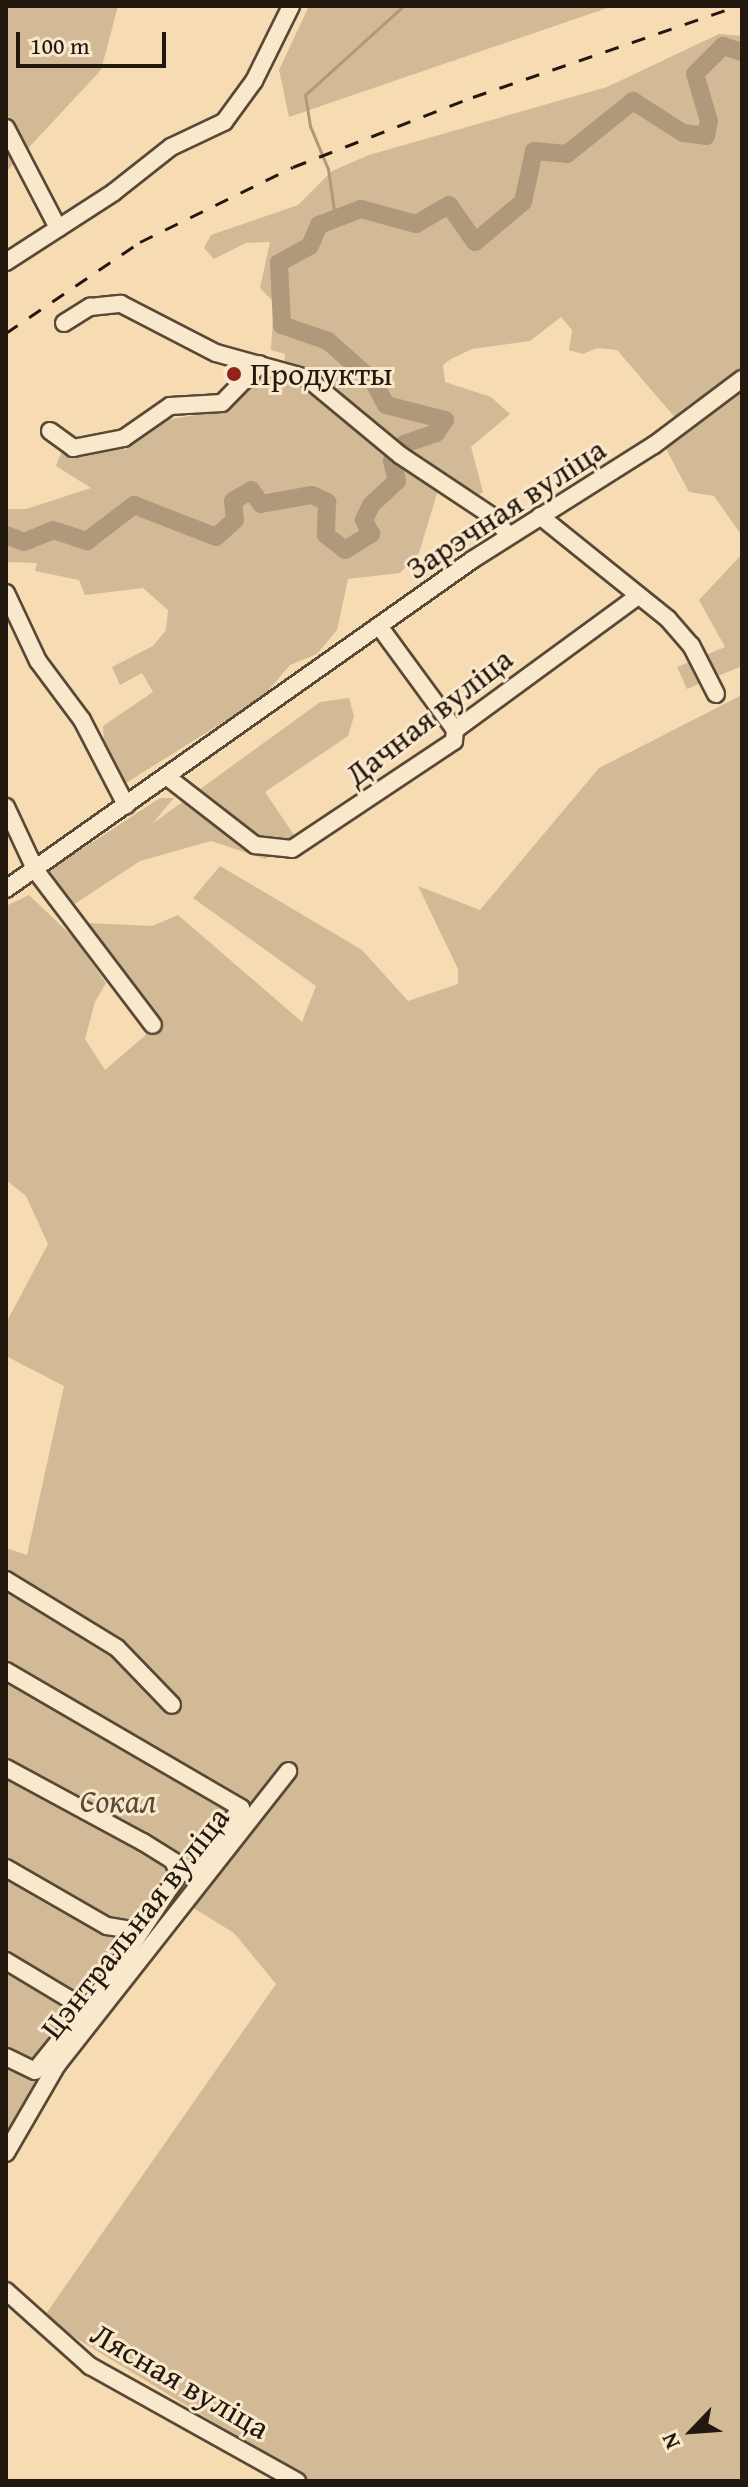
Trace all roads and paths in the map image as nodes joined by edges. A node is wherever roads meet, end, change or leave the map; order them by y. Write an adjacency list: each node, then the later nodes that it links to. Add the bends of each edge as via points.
1 (291, 6): 3 (street, via 254,81 224,122 171,147)
2 (6, 128): 3 (street)
3 (58, 228): 4 (street)
4 (6, 262)
5 (64, 323): 6 (street, via 90,307 121,304 216,353)
6 (260, 364): 8 (street, via 222,403 170,406 124,438 73,448); 10 (street, via 307,378 400,455 495,518)
7 (742, 379): 9 (street, Зарэчная вуліца, via 702,412)
8 (50, 431)
9 (540, 516): 10 (street, Зарэчная вуліца); 12 (street)
10 (508, 535): 13 (street, Зарэчная вуліца)
11 (6, 593): 17 (street, via 38,661 82,720)
12 (637, 597): 14 (street, via 668,619 691,645); 15 (street, Дачная вуліца)
13 (379, 626): 15 (street); 16 (street, Зарэчная вуліца)
14 (716, 694)
15 (455, 730): 16 (street, Дачная вуліца, via 454,741 300,845 283,850 246,839)
16 (166, 776): 17 (street, Зарэчная вуліца)
17 (126, 805): 19 (street, Зарэчная вуліца)
18 (6, 807): 19 (street)
19 (36, 871): 20 (street, Зарэчная вуліца); 21 (street)
20 (6, 889)
21 (153, 1025)
22 (6, 1580): 24 (street, via 117,1648)
23 (6, 1671): 28 (street, via 241,1808 194,1870)
24 (172, 1705)
25 (6, 1768): 28 (street, via 143,1842 173,1861)
26 (288, 1771): 30 (street, Цэнтральная вуліца)
27 (6, 1868): 31 (street, via 107,1926)
28 (179, 1874): 29 (street)
29 (168, 1891): 30 (street); 31 (street)
30 (183, 1903): 35 (street, Цэнтральная вуліца, via 57,2065)
31 (138, 1931): 33 (street, via 135,1944)
32 (6, 1961): 33 (street)
33 (86, 2009): 34 (street, via 35,2071)
34 (7, 2058)
35 (6, 2153)
36 (6, 2291): 37 (street, Лясная вуліца, via 90,2366)
37 (297, 2481)

